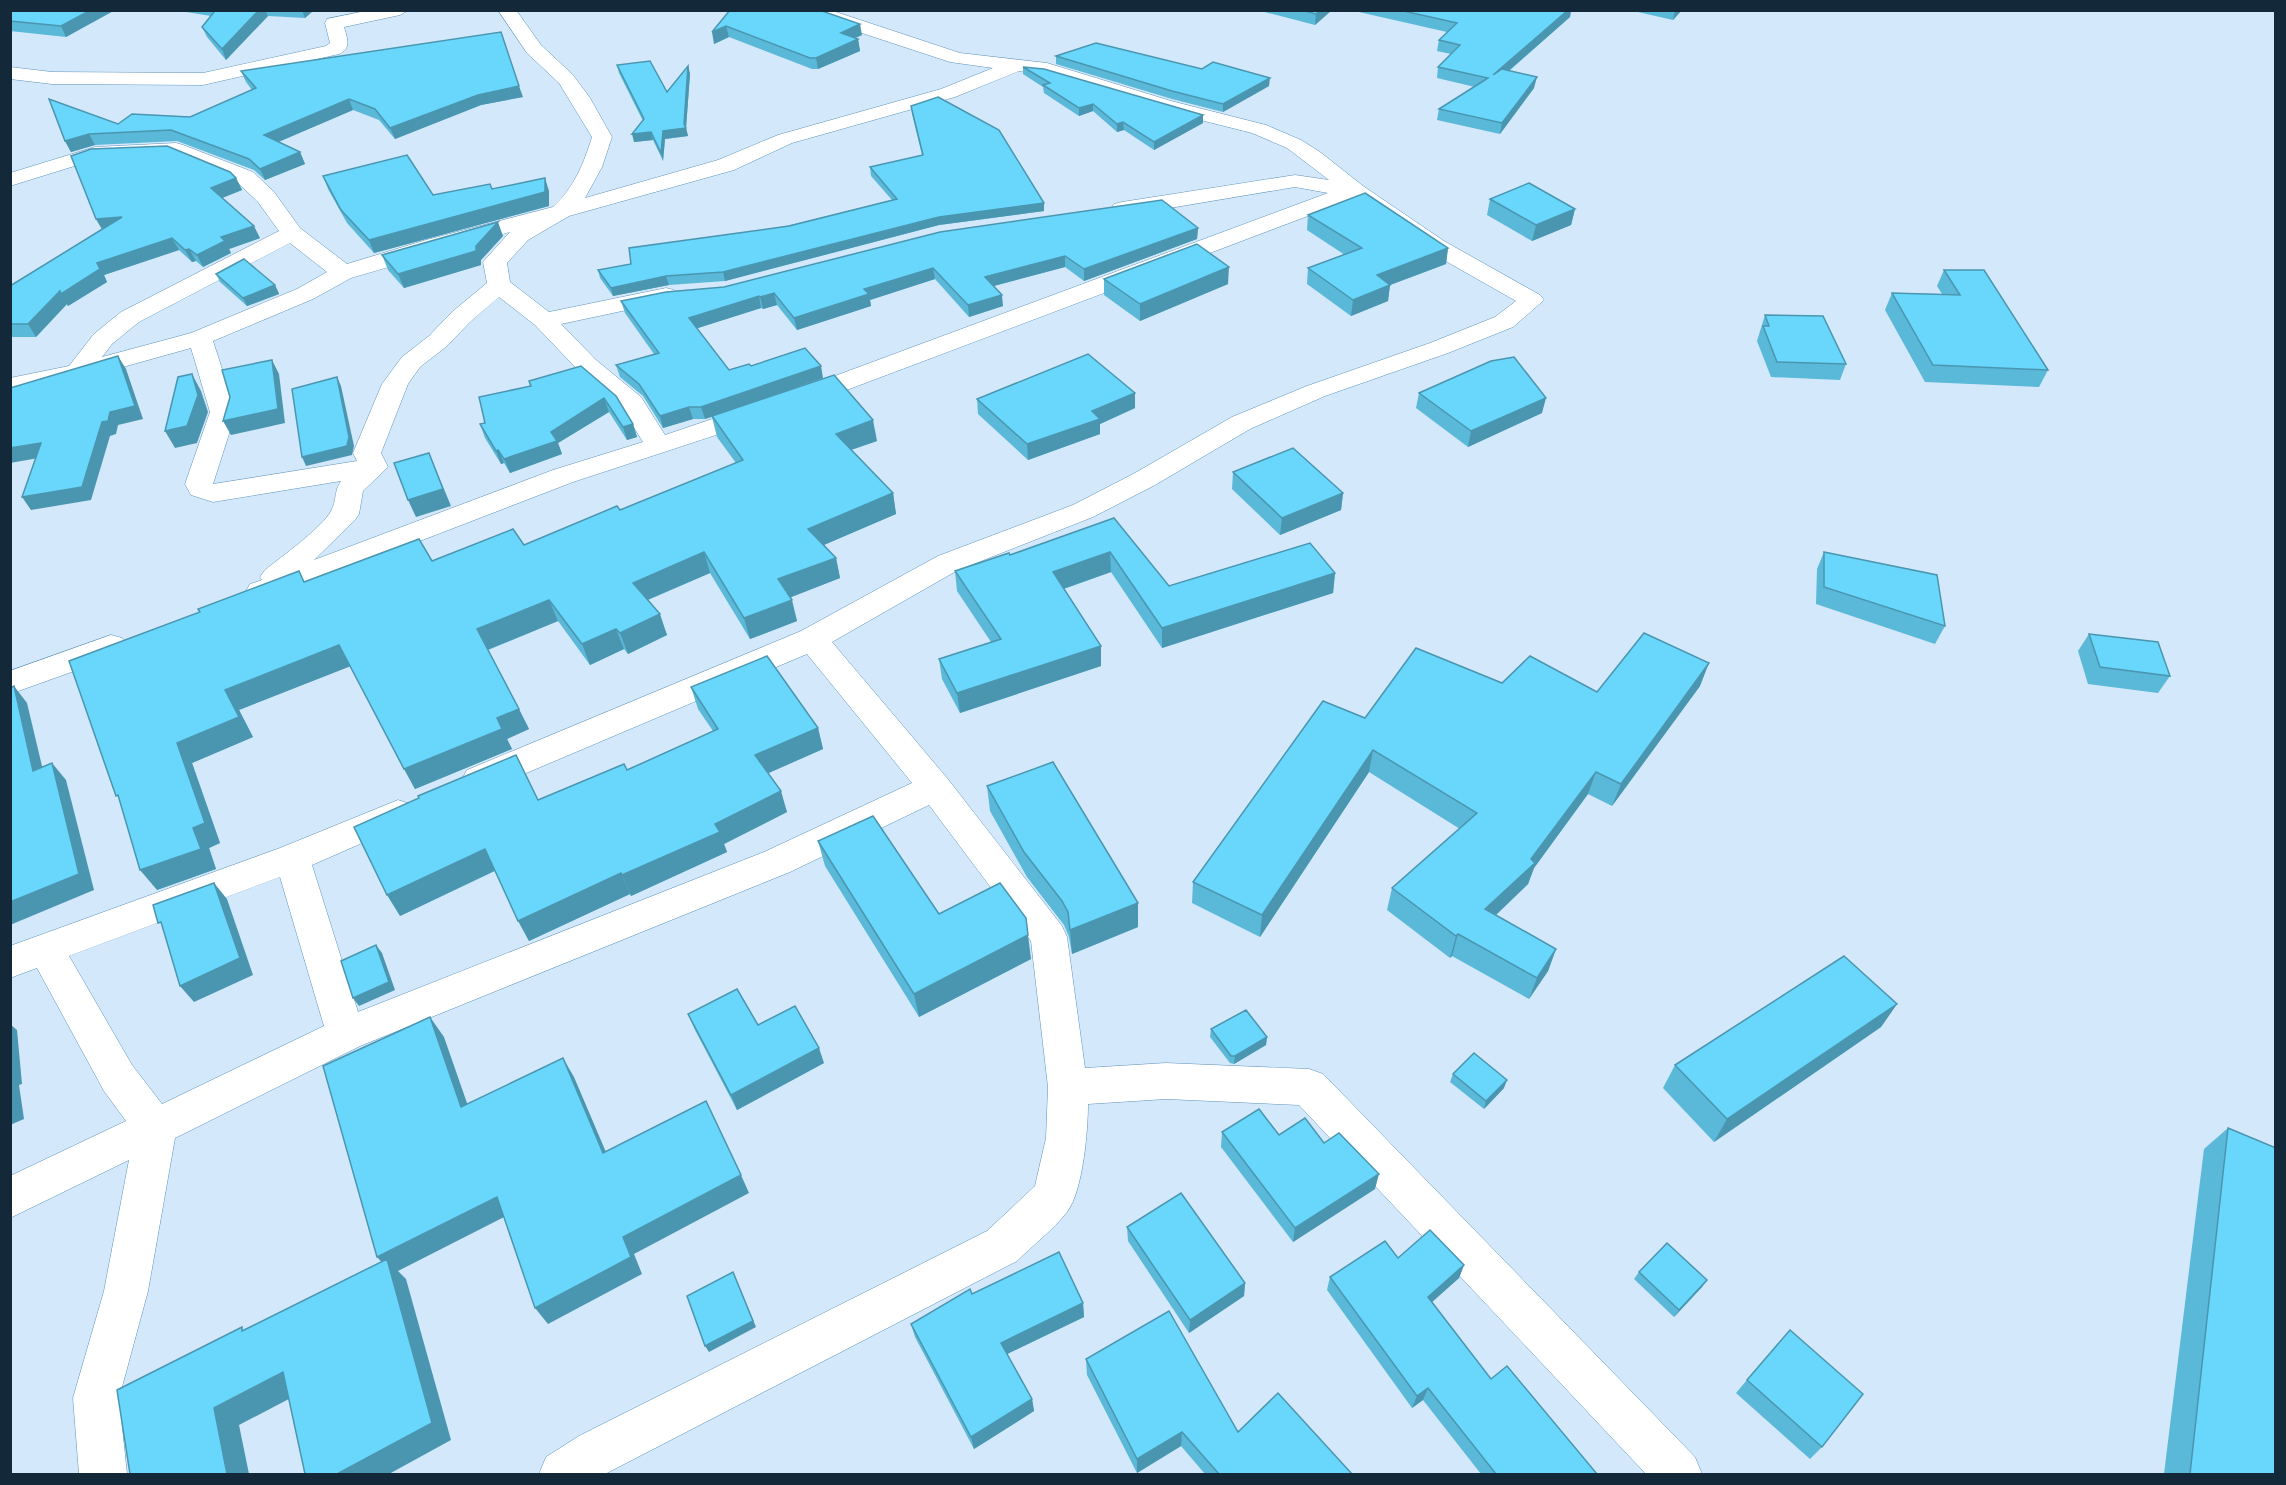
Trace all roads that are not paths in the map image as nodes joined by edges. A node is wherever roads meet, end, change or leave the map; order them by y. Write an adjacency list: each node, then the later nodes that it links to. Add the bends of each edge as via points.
1 (400, 10): 5 (street, via 334,23 339,43 332,50 216,77 61,78)
2 (507, 10): 8 (street, via 534,49 566,79 602,137 586,180)
3 (810, 10): 4 (street, via 957,58)
4 (1016, 65): 7 (street, via 1047,69 1259,129 1313,156); 8 (street, via 948,93 785,139 726,165)
5 (10, 73)
6 (10, 180): 10 (street, via 95,153 176,149 245,177 266,197)
7 (1355, 191): 9 (street, via 1295,181); 18 (street, via 798,399); 21 (street, via 1436,246 1532,300 1504,321 1241,423 1083,512 948,563)
8 (560, 212): 11 (street); 12 (street, via 514,240 495,262)
9 (1104, 212)
10 (292, 233): 11 (street); 16 (street, via 130,317 103,339)
11 (343, 273): 15 (street, via 305,294)
12 (499, 285): 14 (street); 19 (street, via 411,362 395,384 367,453)
13 (692, 293): 14 (street, via 669,294)
14 (544, 320): 18 (street, via 586,365 632,403)
15 (200, 338): 16 (street); 19 (street, via 223,412 199,484 201,489 213,492)
16 (78, 372): 17 (street)
17 (10, 386)
18 (659, 446): 19 (street, via 563,476 244,598 321,539 345,514 350,488)
19 (374, 467)
20 (133, 639): 22 (street)
21 (812, 639): 23 (street); 24 (street)
22 (10, 683)
23 (935, 787): 28 (street, via 777,862); 29 (street, via 1049,936)
24 (455, 789)
25 (422, 803): 26 (street)
26 (292, 858): 27 (street); 28 (street)
27 (28, 955): 30 (street)
28 (346, 1034): 30 (street)
29 (1068, 1087): 33 (street, via 1067,1138 1053,1197 1002,1246 596,1453); 34 (street, via 1166,1081 1309,1086)
30 (156, 1128): 31 (street); 32 (street, via 126,1291 96,1398)
31 (10, 1198)
32 (104, 1474)
33 (563, 1474)
34 (1678, 1474)

